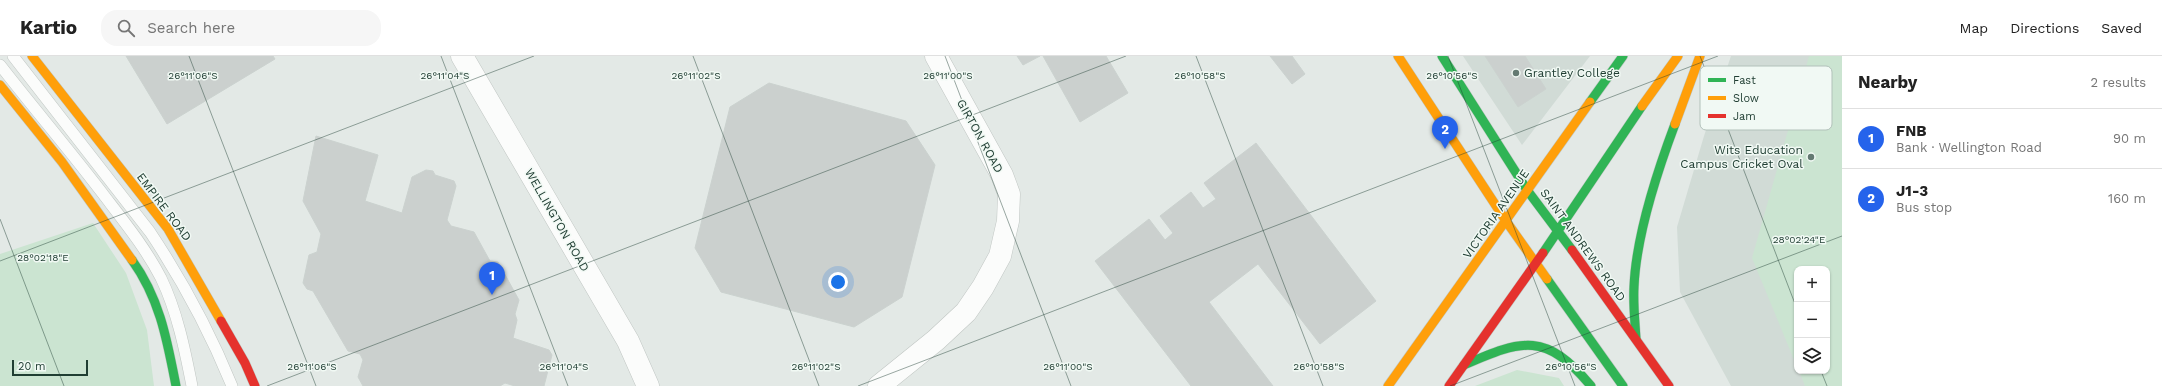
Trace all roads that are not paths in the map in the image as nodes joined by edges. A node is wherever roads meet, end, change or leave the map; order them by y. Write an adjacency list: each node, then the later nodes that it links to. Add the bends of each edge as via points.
1 (13, 56): 20 (lane, via 150,232 170,262)
2 (32, 56): 21 (main road, EMPIRE ROAD, via 168,229 245,363)
3 (462, 56): 22 (street, WELLINGTON ROAD, via 628,341)
4 (936, 56): 23 (street, GIRTON ROAD, via 1002,175 1008,194 1008,221 1000,256 966,312)
5 (1398, 56): 13 (main road)
6 (1442, 56): 12 (main road, SAINT ANDREWS ROAD)
7 (1623, 56): 12 (main road, VICTORIA AVENUE)
8 (1678, 56): 14 (main road, via 1616,143)
9 (1700, 56): 16 (main road, via 1674,127 1645,220 1634,287)
10 (0, 65): 19 (lane, via 93,180 147,254 172,307)
11 (0, 85): 18 (main road, via 62,162 139,269 165,327)
12 (1527, 190): 13 (main road, VICTORIA AVENUE); 14 (main road, SAINT ANDREWS ROAD)
13 (1506, 221): 15 (main road); 24 (main road, VICTORIA AVENUE)
14 (1559, 231): 15 (main road); 16 (main road, SAINT ANDREWS ROAD)
15 (1535, 264): 17 (main road); 27 (main road)
16 (1636, 339): 28 (main road, SAINT ANDREWS ROAD)
17 (1464, 365): 25 (main road); 26 (main road, via 1505,348 1532,344 1550,350 1570,363)
18 (176, 386)
19 (192, 386)
20 (232, 386)
21 (255, 386)
22 (648, 386)
23 (879, 386)
24 (1388, 386)
25 (1449, 386)
26 (1591, 386)
27 (1623, 386)
28 (1668, 386)

